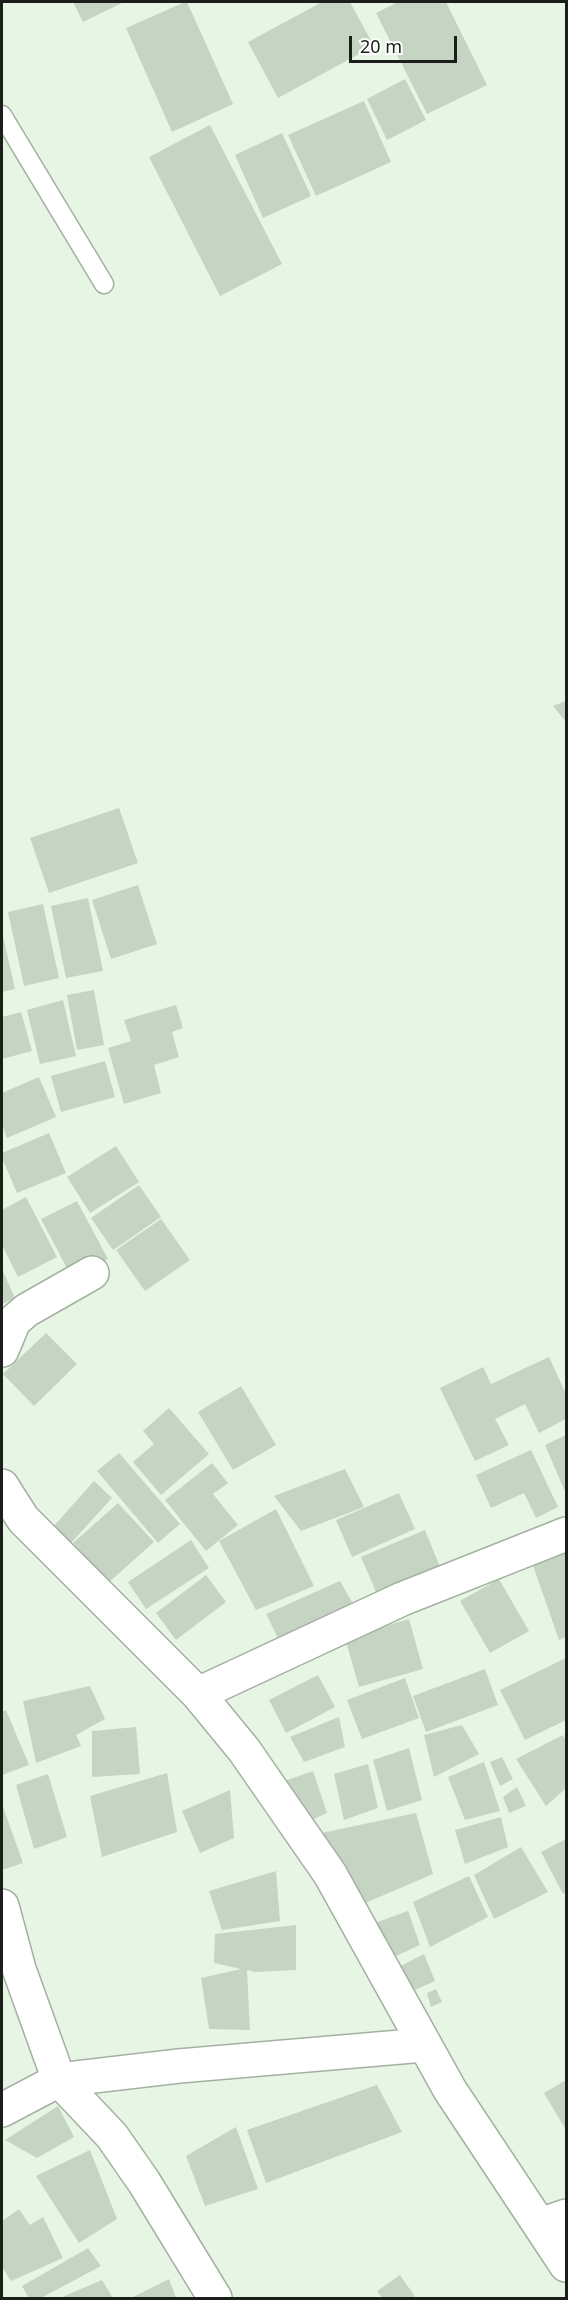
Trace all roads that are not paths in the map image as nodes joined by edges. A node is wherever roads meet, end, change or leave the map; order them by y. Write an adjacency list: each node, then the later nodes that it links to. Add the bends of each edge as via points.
1 (2, 115): 2 (lane)
2 (104, 284)
3 (92, 1273): 4 (street, via 14,1321)
4 (2, 1350)
5 (2, 1486): 7 (street, via 23,1519)
6 (567, 1534): 7 (street, via 402,1599)
7 (198, 1694): 9 (street, via 244,1750 330,1874)
8 (2, 1906): 10 (street, via 19,1969)
9 (424, 2045): 10 (street); 12 (street, via 450,2090)
10 (59, 2080): 11 (street); 14 (street, via 112,2136)
11 (2, 2110)
12 (553, 2221): 13 (street)
13 (567, 2265)
14 (215, 2298)

